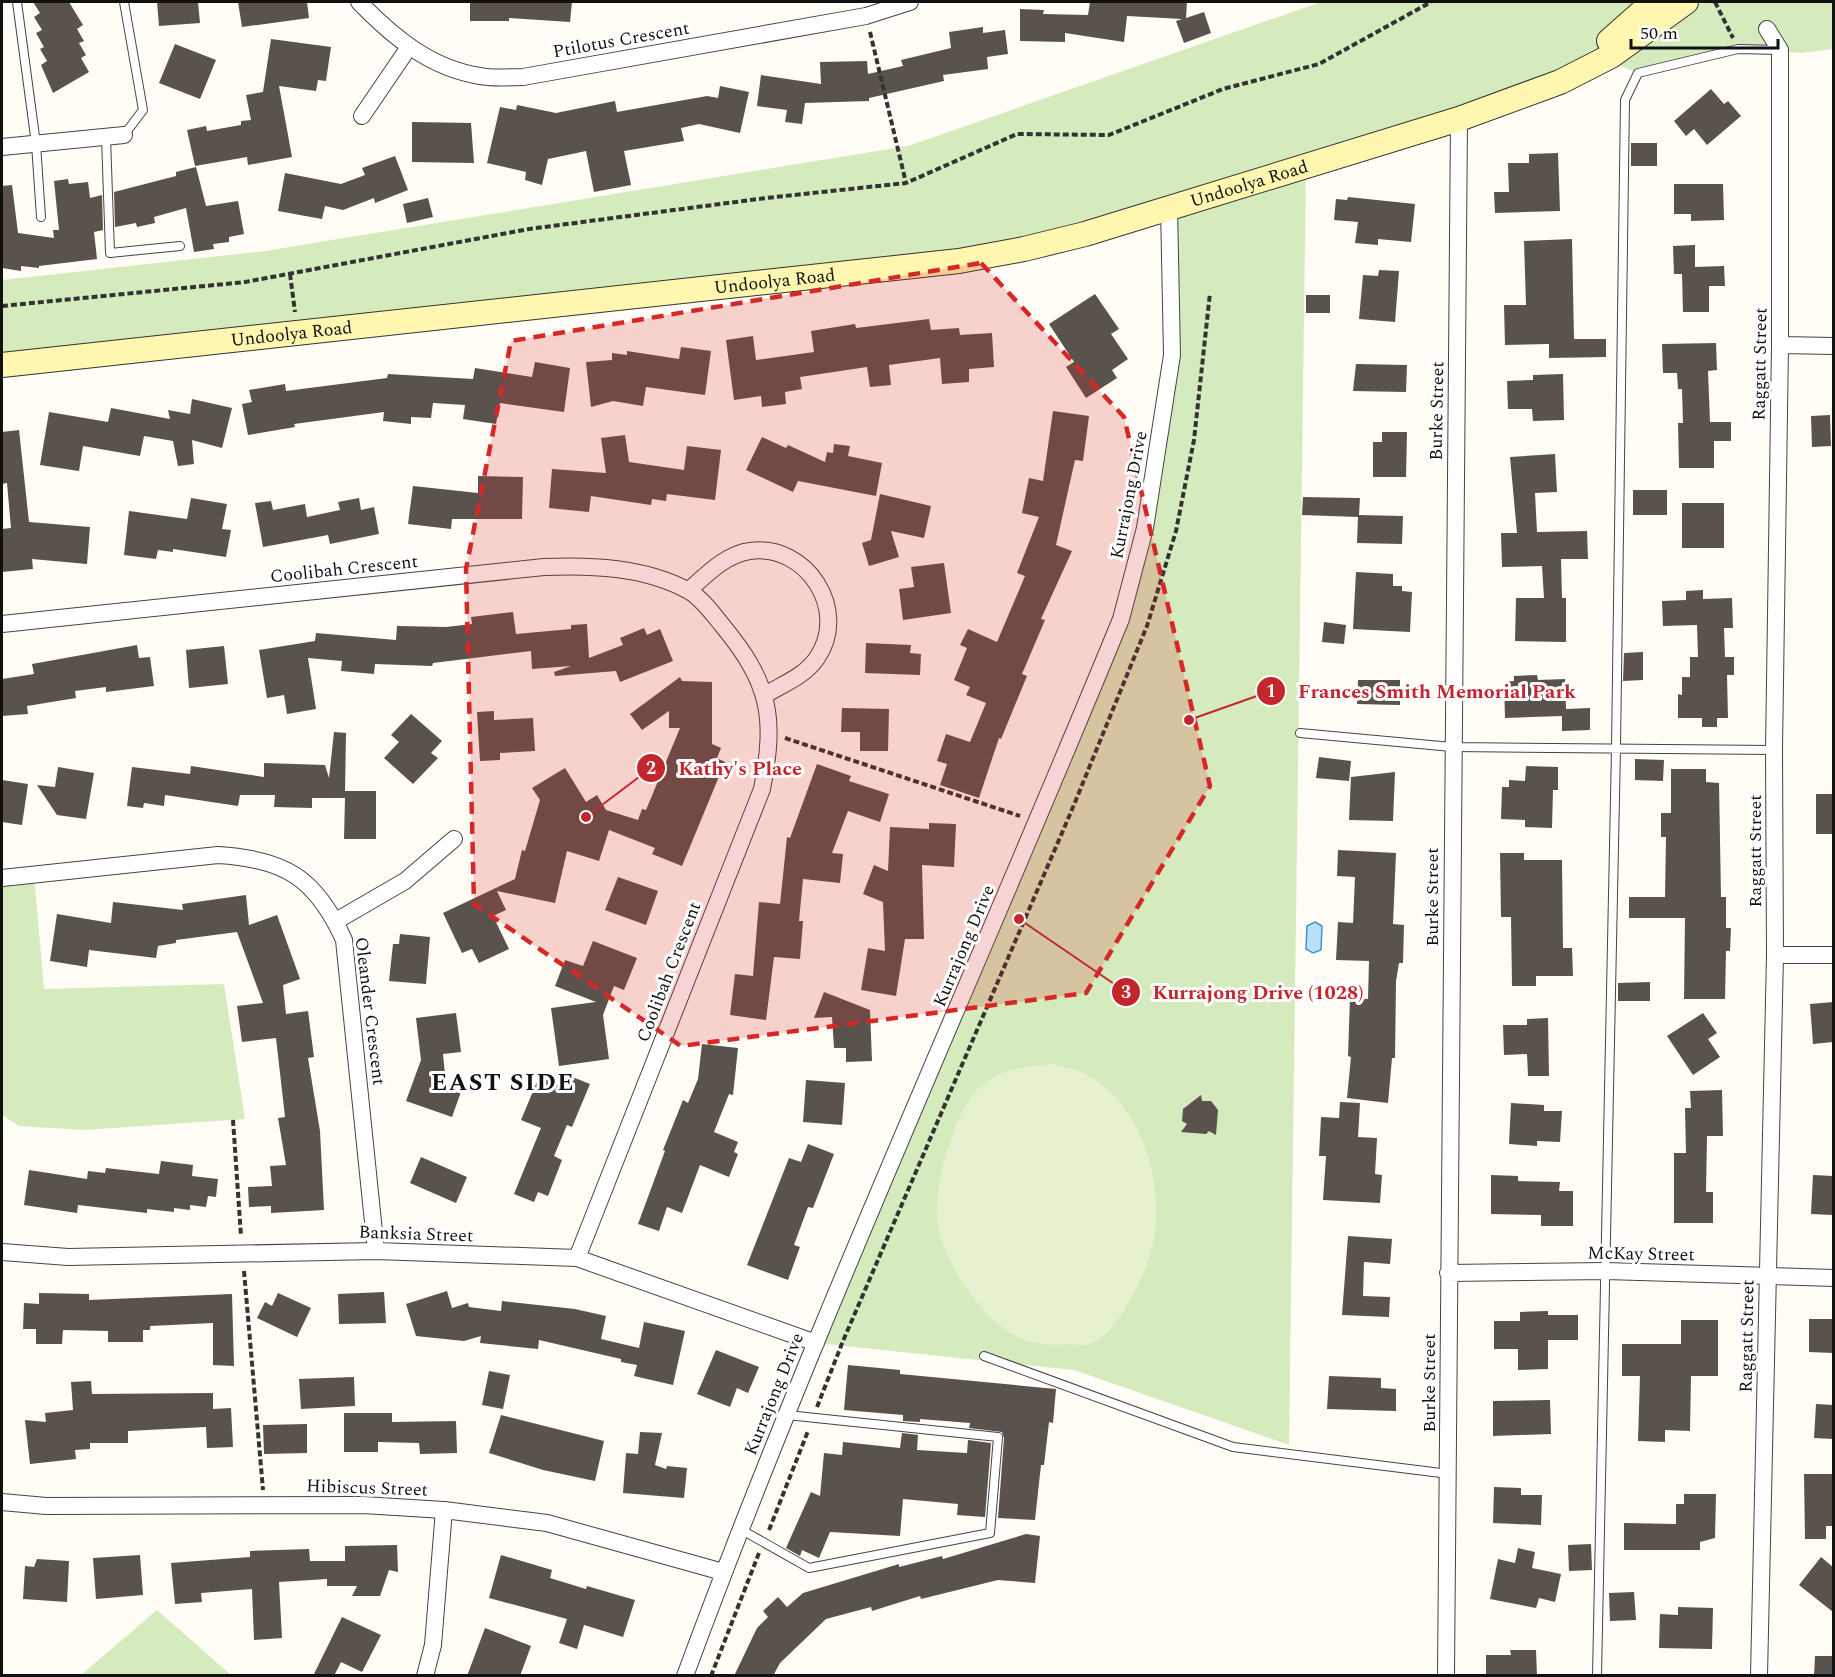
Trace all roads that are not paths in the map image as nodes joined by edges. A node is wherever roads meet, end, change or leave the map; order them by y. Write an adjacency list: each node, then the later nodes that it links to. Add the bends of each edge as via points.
1 (17, 2): 15 (lane)
2 (124, 2): 13 (lane, via 143,110)
3 (359, 2): 8 (street, Ptilotus Crescent)
4 (910, 2): 8 (street, Ptilotus Crescent, via 866,16 522,77 482,77 447,68)
5 (1653, 2): 10 (main road, Undoolya Road, via 1591,57)
6 (1686, 2): 10 (main road, Undoolya Road, via 1586,71)
7 (1767, 29): 9 (street)
8 (409, 47): 11 (street)
9 (1780, 50): 20 (street, Raggatt Street); 28 (lane, via 1738,49 1638,73 1625,100)
10 (1527, 94): 12 (main road, Undoolya Road)
11 (362, 116)
12 (1459, 119): 17 (main road, Undoolya Road); 27 (street, Burke Street)
13 (124, 135): 14 (street)
14 (106, 137): 15 (street); 19 (lane, via 110,254)
15 (36, 144): 16 (street); 18 (lane)
16 (2, 147)
17 (1169, 207): 22 (main road, Undoolya Road, via 1085,234 959,261); 42 (street, Kurrajong Drive, via 1172,355 1145,528 1121,618)
18 (42, 217)
19 (180, 246)
20 (1780, 345): 21 (street); 29 (street, Raggatt Street)
21 (1833, 346)
22 (2, 365)
23 (689, 590): 24 (street, Coolibah Crescent, via 654,577 621,571 584,566 544,567); 25 (street, Coolibah Crescent, via 744,652); 25 (street, via 721,563 749,551 769,551 792,557 823,591 827,634 818,657 800,675)
24 (2, 624)
25 (765, 695): 37 (street, Coolibah Crescent, via 771,734 762,789)
26 (1300, 733): 27 (lane)
27 (1452, 747): 28 (lane); 39 (street, Burke Street)
28 (1616, 748): 29 (lane); 38 (lane)
29 (1774, 750): 33 (street, Raggatt Street)
30 (454, 839): 32 (street, via 405,881)
31 (2, 878): 32 (street, Oleander Crescent, via 218,855 250,857 295,874 323,900)
32 (336, 921): 35 (street, Oleander Crescent, via 344,940 349,976)
33 (1775, 955): 34 (street); 40 (street, Raggatt Street)
34 (1833, 955)
35 (376, 1251): 36 (street, Banksia Street, via 68,1257); 37 (street, Banksia Street)
36 (2, 1252)
37 (577, 1258): 42 (street, Banksia Street)
38 (1606, 1271): 39 (street, McKay Street); 40 (street, McKay Street); 53 (lane)
39 (1448, 1273): 45 (street, Burke Street)
40 (1767, 1277): 41 (street, McKay Street); 54 (street, Raggatt Street)
41 (1833, 1278)
42 (816, 1343): 44 (street, Kurrajong Drive)
43 (984, 1356): 45 (lane, via 1233,1447)
44 (787, 1415): 48 (street, Kurrajong Drive); 48 (lane, via 998,1437 990,1533 809,1568)
45 (1449, 1474): 52 (street, Burke Street)
46 (2, 1502): 47 (street, Hibiscus Street, via 46,1506 363,1504)
47 (444, 1510): 49 (street, Hibiscus Street, via 547,1523); 50 (street, via 433,1645)
48 (740, 1529): 49 (street, Kurrajong Drive)
49 (723, 1572): 51 (street, Kurrajong Drive)
50 (425, 1676)
51 (685, 1676)
52 (1446, 1676)
53 (1597, 1676)
54 (1759, 1676)

